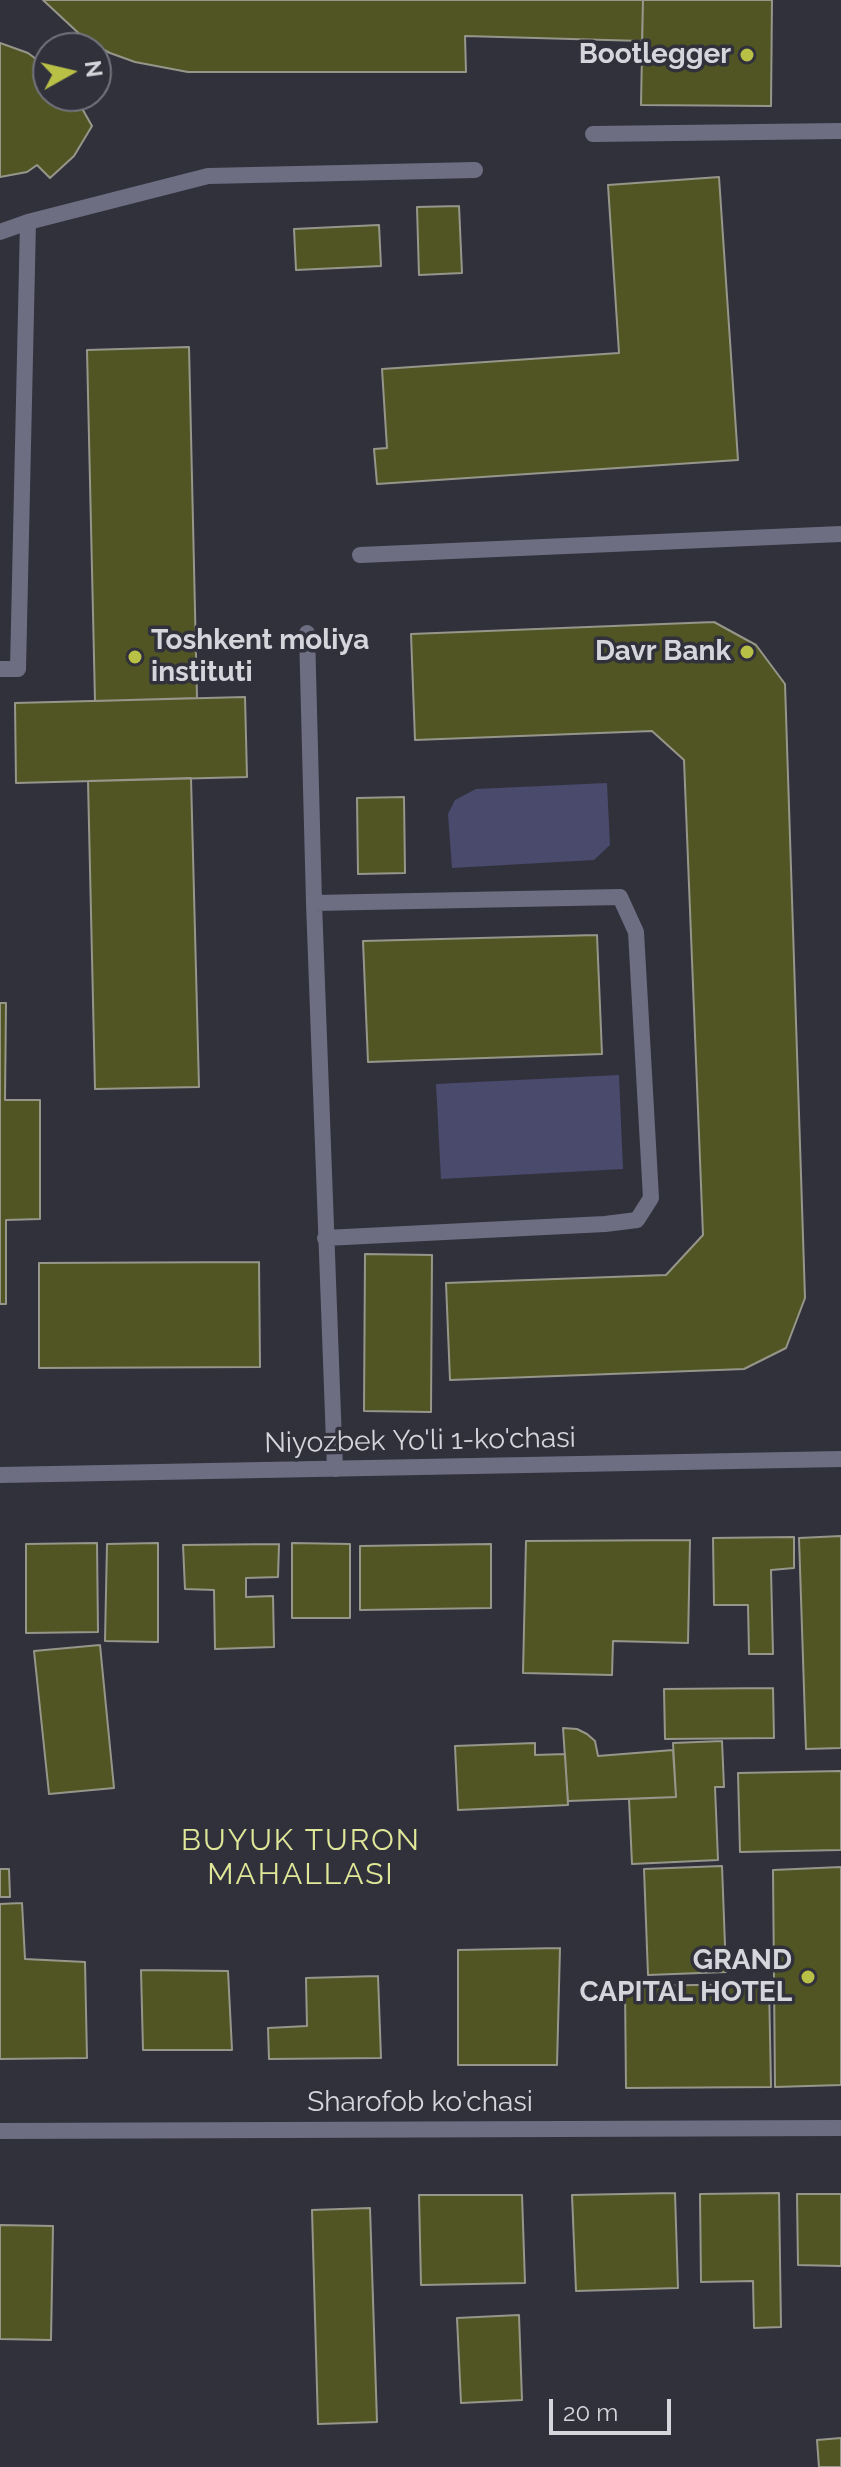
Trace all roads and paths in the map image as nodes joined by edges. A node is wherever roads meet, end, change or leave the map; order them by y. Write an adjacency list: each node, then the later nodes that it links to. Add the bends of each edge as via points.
1 (841, 131): 2 (street)
2 (593, 134)
3 (475, 170): 4 (street, via 208,176)
4 (28, 222): 5 (street); 9 (street, via 18,669)
5 (0, 232)
6 (841, 534): 7 (street)
7 (360, 555)
8 (307, 633): 10 (street)
9 (0, 669)
10 (314, 903): 11 (street); 11 (street, via 620,897 636,932 651,1198 637,1220 605,1224)
11 (325, 1238): 13 (street)
12 (841, 1459): 13 (street, Niyozbek Yo'li 1-ko'chasi)
13 (335, 1469): 14 (street, Niyozbek Yo'li 1-ko'chasi)
14 (0, 1475)
15 (841, 2128): 16 (street, Sharofob ko'chasi)
16 (0, 2131)

